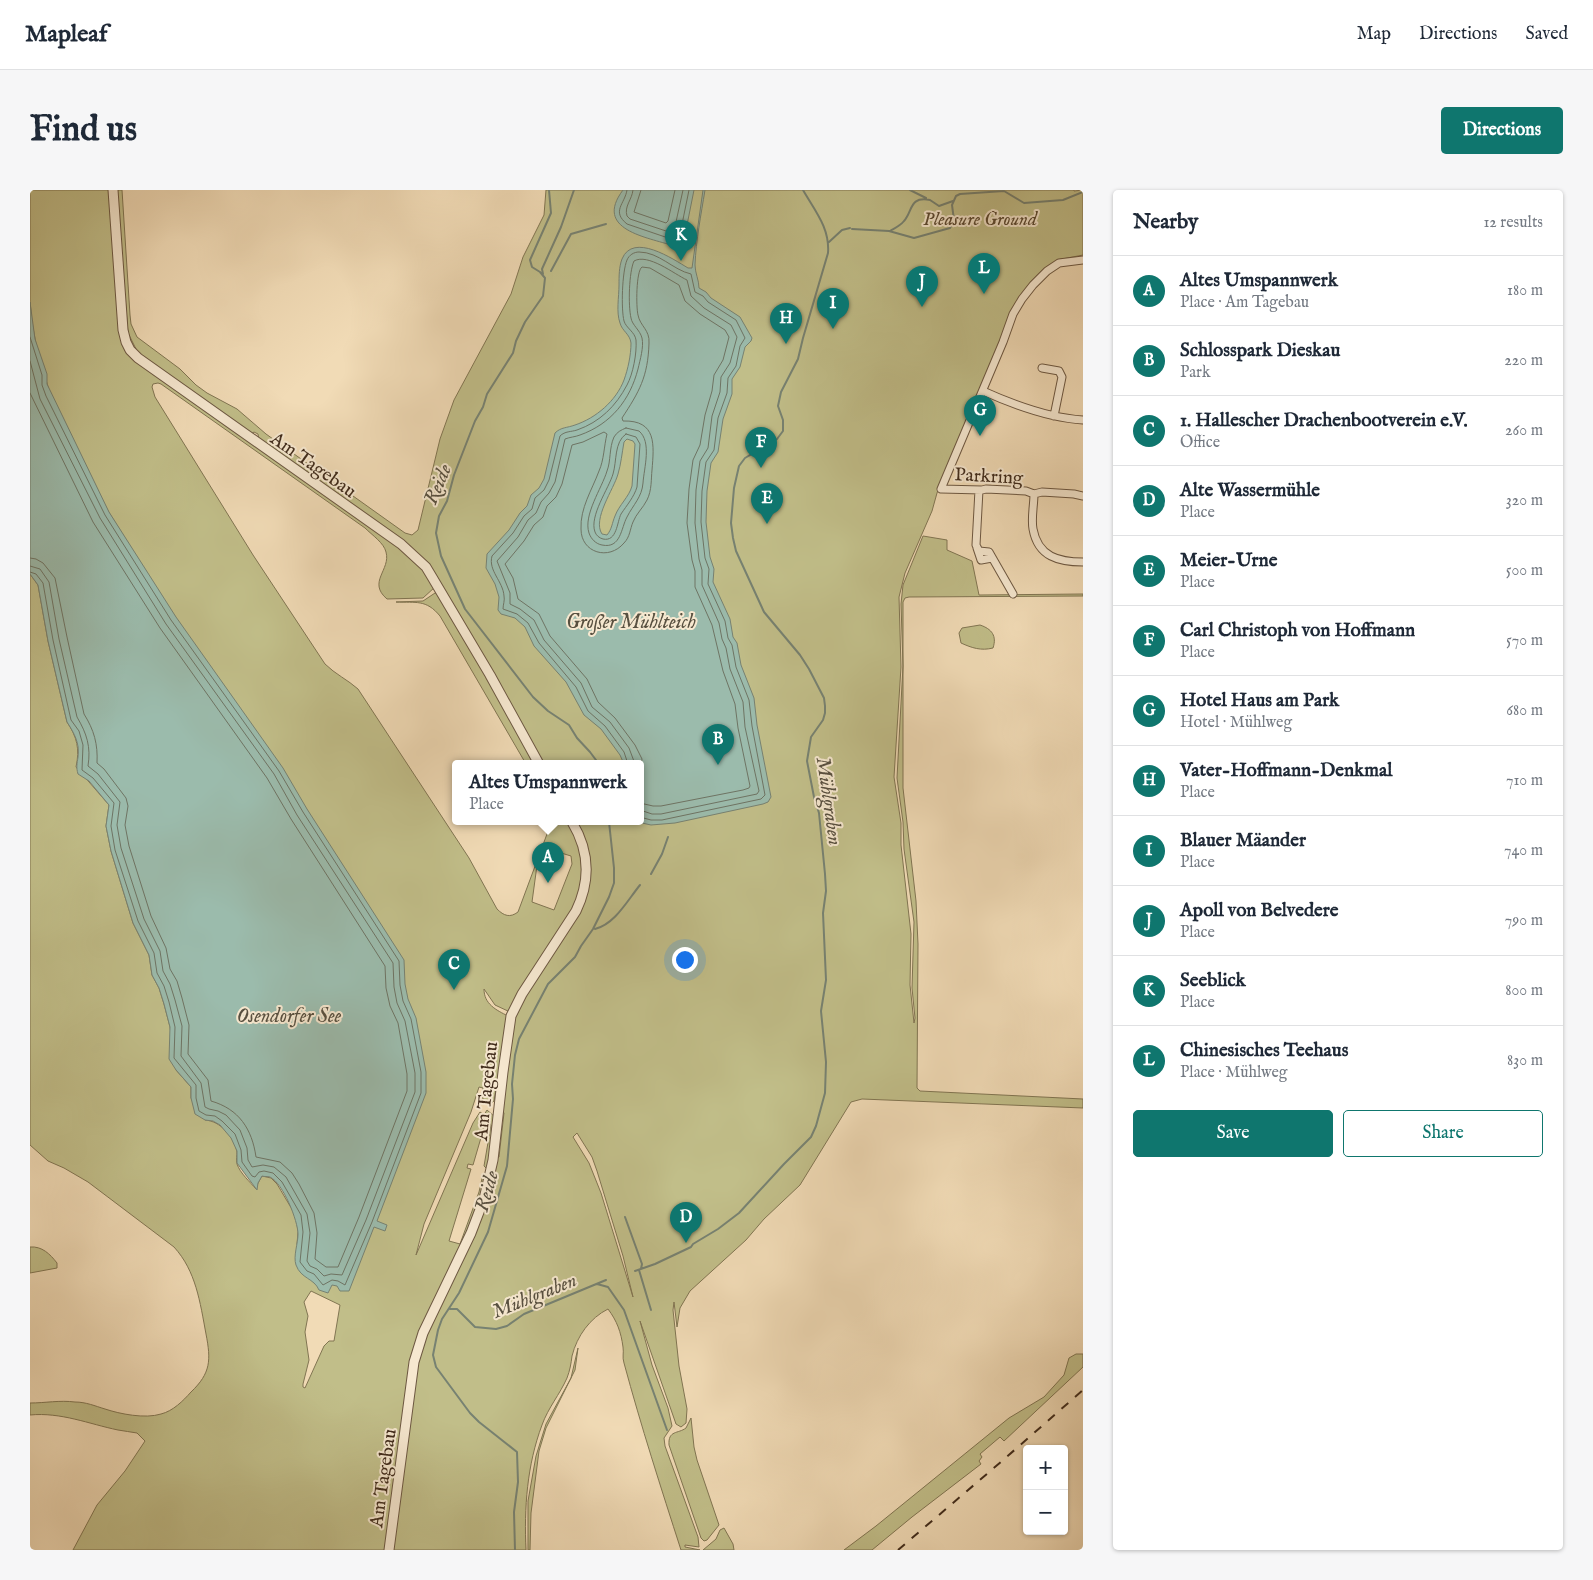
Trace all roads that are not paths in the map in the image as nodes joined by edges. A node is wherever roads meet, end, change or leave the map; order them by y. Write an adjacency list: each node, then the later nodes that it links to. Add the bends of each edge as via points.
1 (112, 190): 14 (street, Am Tagebau, via 121,318 130,350 401,544 426,566)
2 (1083, 260): 4 (street, via 1059,263 1022,299)
3 (1042, 368): 5 (street, via 1059,371 1062,377)
4 (983, 391): 5 (street); 7 (street, Parkring, via 941,489)
5 (1054, 416): 6 (street)
6 (1083, 420)
7 (979, 490): 8 (street, Parkring); 10 (street)
8 (1034, 494): 9 (street, Parkring); 12 (street, Parkring, via 1033,530 1040,546 1061,561)
9 (1083, 496)
10 (976, 545): 11 (street); 11 (street, via 978,562)
11 (992, 558): 13 (street)
12 (1083, 562)
13 (1013, 594)
14 (537, 760)
15 (574, 825): 16 (street, Am Tagebau, via 585,853 583,897 511,1016 494,1160 484,1199 423,1333 414,1362)
16 (389, 1550)

